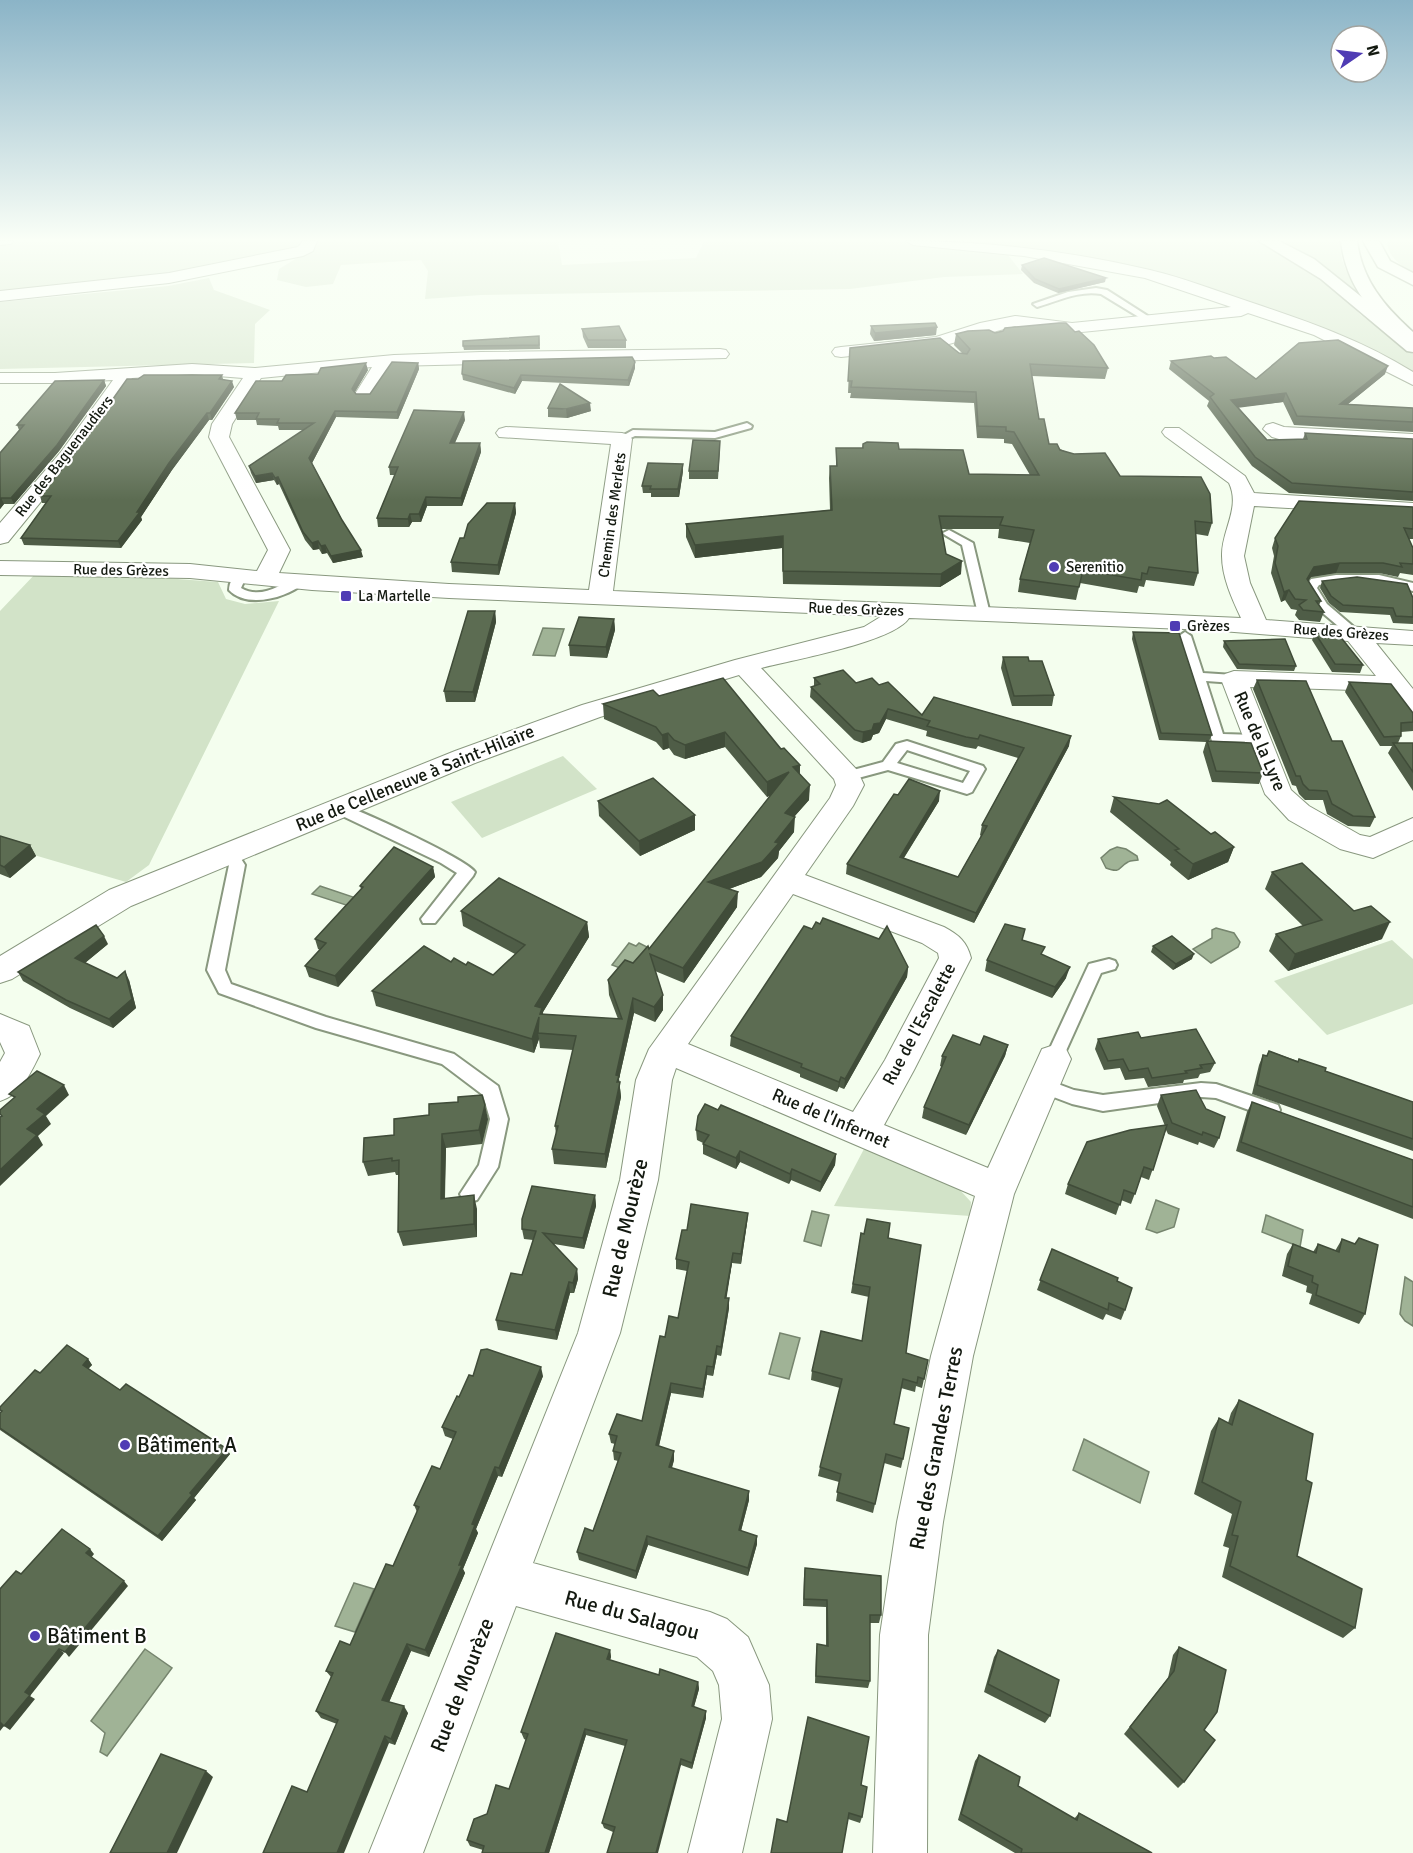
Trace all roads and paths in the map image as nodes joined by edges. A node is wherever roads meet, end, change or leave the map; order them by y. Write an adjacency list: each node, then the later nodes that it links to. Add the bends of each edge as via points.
1 (1308, 327): 14 (street, via 1386,363)
2 (1390, 327): 7 (main road)
3 (1399, 327): 6 (main road)
4 (980, 328): 5 (lane); 8 (street, via 944,347)
5 (996, 340)
6 (1413, 341)
7 (1413, 347)
8 (841, 352)
9 (720, 354): 10 (street)
10 (382, 362): 12 (street); 15 (street)
11 (127, 373): 12 (street, via 192,369); 13 (street); 25 (street, Rue des Baguenaudiers, via 68,456)
12 (255, 374): 28 (street, via 222,424 219,437 279,550)
13 (0, 378)
14 (1413, 380)
15 (364, 394)
16 (747, 426): 20 (lane, via 716,435 633,433)
17 (1274, 429): 21 (street, via 1279,433)
18 (1172, 432): 22 (street, via 1238,480)
19 (506, 433): 20 (street, Chemin des Merlets)
20 (622, 439): 31 (street, Chemin des Merlets)
21 (1413, 440)
22 (1245, 499): 23 (street); 35 (street, via 1233,556 1242,593)
23 (1413, 509)
24 (949, 533): 34 (lane, via 967,543)
25 (0, 537)
26 (0, 568): 27 (street, Rue des Grèzes)
27 (241, 575): 28 (street, Rue des Grèzes); 29 (lane, Rue des Grèzes, via 235,590 247,596 274,593)
28 (265, 578): 29 (street, Rue des Grèzes)
29 (299, 582): 31 (street, Rue des Grèzes)
30 (1413, 587): 36 (lane, via 1392,581 1329,578 1315,582 1311,588 1322,606)
31 (600, 598): 32 (street, Rue des Grèzes)
32 (861, 609): 33 (street, Rue des Grèzes); 37 (street, via 865,621)
33 (897, 611): 34 (street, Rue des Grèzes); 37 (street, Rue de Celleneuve à Saint-Hilaire, via 893,622 873,632)
34 (984, 614): 35 (street, Rue des Grèzes, via 1041,610)
35 (1257, 626): 36 (street, Rue des Grèzes)
36 (1356, 634): 39 (street, Rue des Grèzes); 43 (street)
37 (851, 636): 40 (street, Rue de Celleneuve à Saint-Hilaire)
38 (1185, 636): 41 (lane, Rue de la Lyre)
39 (1413, 638)
40 (744, 665): 47 (street); 48 (street, Rue de Celleneuve à Saint-Hilaire, via 529,732)
41 (1197, 677): 42 (lane, Rue de la Lyre); 45 (lane, Rue de la Lyre, via 1217,738)
42 (1234, 679): 43 (street, Rue de la Lyre); 45 (street, Rue de la Lyre)
43 (1395, 684): 44 (street)
44 (1413, 706)
45 (1256, 739): 49 (street, Rue de la Lyre, via 1279,794 1299,813 1350,842 1373,848)
46 (888, 765): 46 (lane, via 907,746 978,769 967,789); 47 (lane)
47 (847, 776): 51 (street, Rue de Mourèze, via 850,785 843,800)
48 (337, 808): 50 (street, Rue de Celleneuve à Saint-Hilaire); 52 (lane, via 467,872)
49 (1413, 828)
50 (229, 852): 54 (street, Rue de Celleneuve à Saint-Hilaire, via 120,898); 62 (lane, via 237,865 216,970 225,988 322,1023 448,1059 491,1091 499,1119 488,1167)
51 (786, 879): 56 (street, Rue de Mourèze); 60 (street, Rue de l'Escalette, via 933,934 953,949 955,958)
52 (429, 919)
53 (1109, 965): 57 (lane, via 1095,968)
54 (0, 971)
55 (0, 1027): 58 (street, via 17,1035 23,1054 8,1081)
56 (666, 1048): 60 (street, Rue de l'Infernet); 63 (street, Rue de Mourèze, via 654,1080 639,1180 599,1333)
57 (1048, 1072): 59 (lane, via 1072,1097 1103,1103 1216,1091); 61 (street, Rue des Grandes Terres)
58 (0, 1087)
59 (1293, 1118)
60 (861, 1131): 61 (street, Rue de l'Infernet)
61 (996, 1188): 66 (street, Rue des Grandes Terres, via 952,1356 915,1556 904,1635)
62 (470, 1194)
63 (504, 1579): 64 (street, Rue de Mourèze); 65 (street, Rue du Salagou, via 710,1636 731,1654 744,1685 747,1719)
64 (396, 1853)
65 (716, 1853)
66 (900, 1853)

